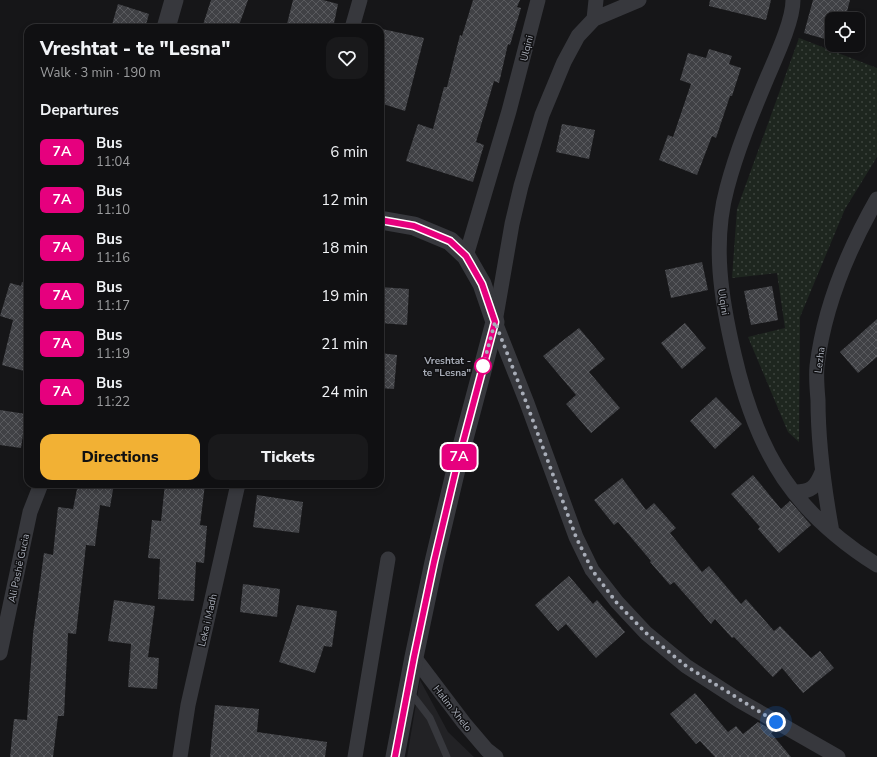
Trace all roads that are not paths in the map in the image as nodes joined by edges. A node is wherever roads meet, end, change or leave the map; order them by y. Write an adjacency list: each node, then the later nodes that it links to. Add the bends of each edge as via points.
1 (174, 0): 8 (street)
2 (360, 0): 9 (street)
3 (538, 0): 12 (street, Ulqini, via 509,111)
4 (596, 0): 7 (street)
5 (639, 0): 7 (street)
6 (793, 0): 17 (street, Ulqini, via 793,10 745,132 727,189 721,223 719,261 723,301 740,381 771,458)
7 (594, 19): 13 (street, via 578,36 542,115 512,224)
8 (167, 24)
9 (353, 24)
10 (877, 199): 14 (street, Lezha, via 864,221 839,278 824,327 817,367)
11 (384, 221): 12 (street, via 414,226 450,241)
12 (466, 256): 13 (street, via 482,284)
13 (495, 322): 22 (street, via 457,465); 29 (street, via 576,537 592,570 616,602 646,633 686,666)
14 (822, 472): 17 (street, via 818,483 811,489); 18 (street, Lezha)
15 (39, 488): 21 (street, Ali Pashë Gucia, via 30,512)
16 (237, 488): 24 (street, Leka i Madh, via 188,705)
17 (794, 492): 18 (street, Ulqini)
18 (832, 532): 20 (street, Ulqini)
19 (388, 558): 25 (street)
20 (877, 565)
21 (0, 653)
22 (414, 657): 23 (street); 28 (street, Halim Xhelo, via 486,750)
23 (408, 690): 26 (street); 27 (lane, via 430,718)
24 (180, 757)
25 (355, 757)
26 (395, 757)
27 (447, 757)
28 (496, 757)
29 (838, 757)

